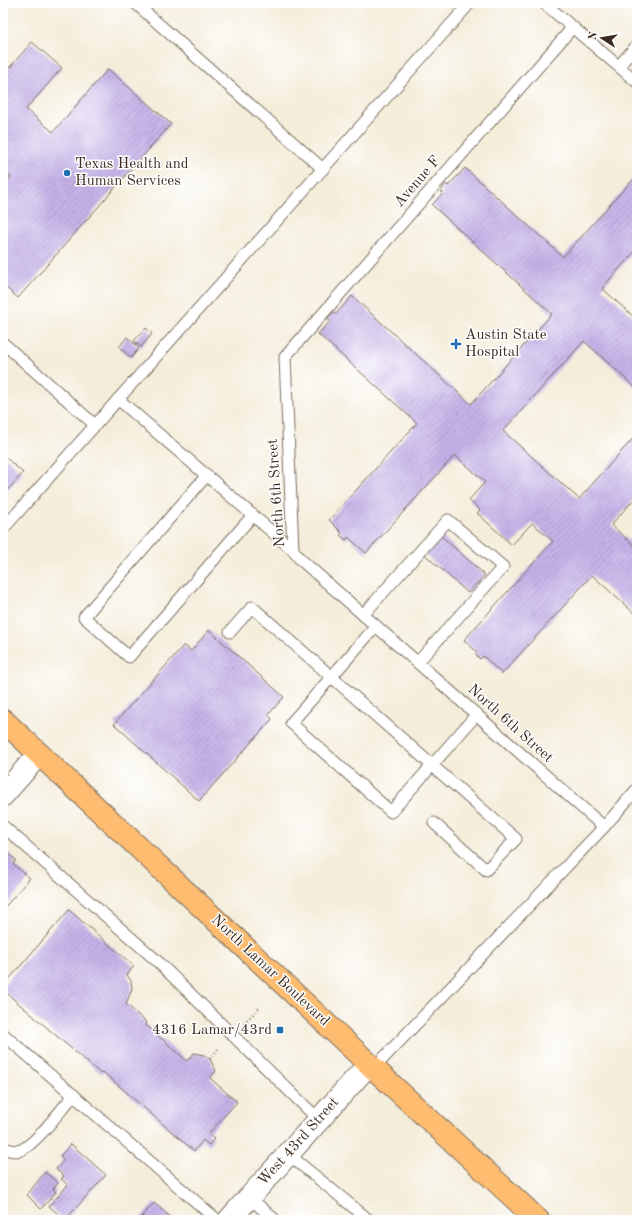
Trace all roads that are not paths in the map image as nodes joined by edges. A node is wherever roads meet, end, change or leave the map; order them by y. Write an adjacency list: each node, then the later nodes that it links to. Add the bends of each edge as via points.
1 (135, 3): 8 (lane)
2 (470, 3): 8 (lane)
3 (544, 3): 4 (lane)
4 (573, 27): 6 (lane); 10 (lane, Avenue F)
5 (637, 45): 6 (lane)
6 (618, 66): 7 (lane)
7 (637, 82)
8 (323, 169): 11 (lane)
9 (3, 343): 12 (lane)
10 (285, 357): 16 (lane, North 6th Street)
11 (118, 399): 12 (lane); 13 (lane)
12 (95, 425): 15 (lane)
13 (207, 475): 14 (lane); 14 (lane, via 84,617 129,657)
14 (253, 515): 16 (lane)
15 (3, 529)
16 (293, 550): 17 (lane, North 6th Street)
17 (364, 614): 18 (lane, North 6th Street); 20 (lane, via 448,520 503,567)
18 (376, 626): 20 (lane, North 6th Street); 21 (lane)
19 (230, 632): 21 (lane, via 252,607)
20 (418, 662): 22 (lane, North 6th Street)
21 (332, 677): 25 (lane); 25 (lane, via 291,723 296,728 392,812)
22 (477, 714): 25 (lane); 30 (lane, North 6th Street)
23 (3, 720): 24 (main road, North Lamar Boulevard)
24 (39, 754): 27 (street); 32 (main road, North Lamar Boulevard)
25 (432, 766): 28 (lane, via 516,839 486,870)
26 (637, 790): 30 (lane)
27 (3, 795)
28 (434, 823)
29 (3, 826): 34 (lane, via 156,960)
30 (604, 827): 32 (lane)
31 (3, 1034): 33 (lane)
32 (372, 1066): 34 (street, West 43rd Street); 42 (main road, North Lamar Boulevard)
33 (74, 1095): 35 (lane, via 30,1145 20,1151); 38 (lane)
34 (318, 1119): 36 (street, West 43rd Street)
35 (3, 1148)
36 (288, 1154): 37 (street, West 43rd Street); 41 (lane)
37 (250, 1198): 39 (street, West 43rd Street); 40 (lane)
38 (217, 1220)
39 (229, 1220)
40 (276, 1220)
41 (369, 1220)
42 (538, 1220)

